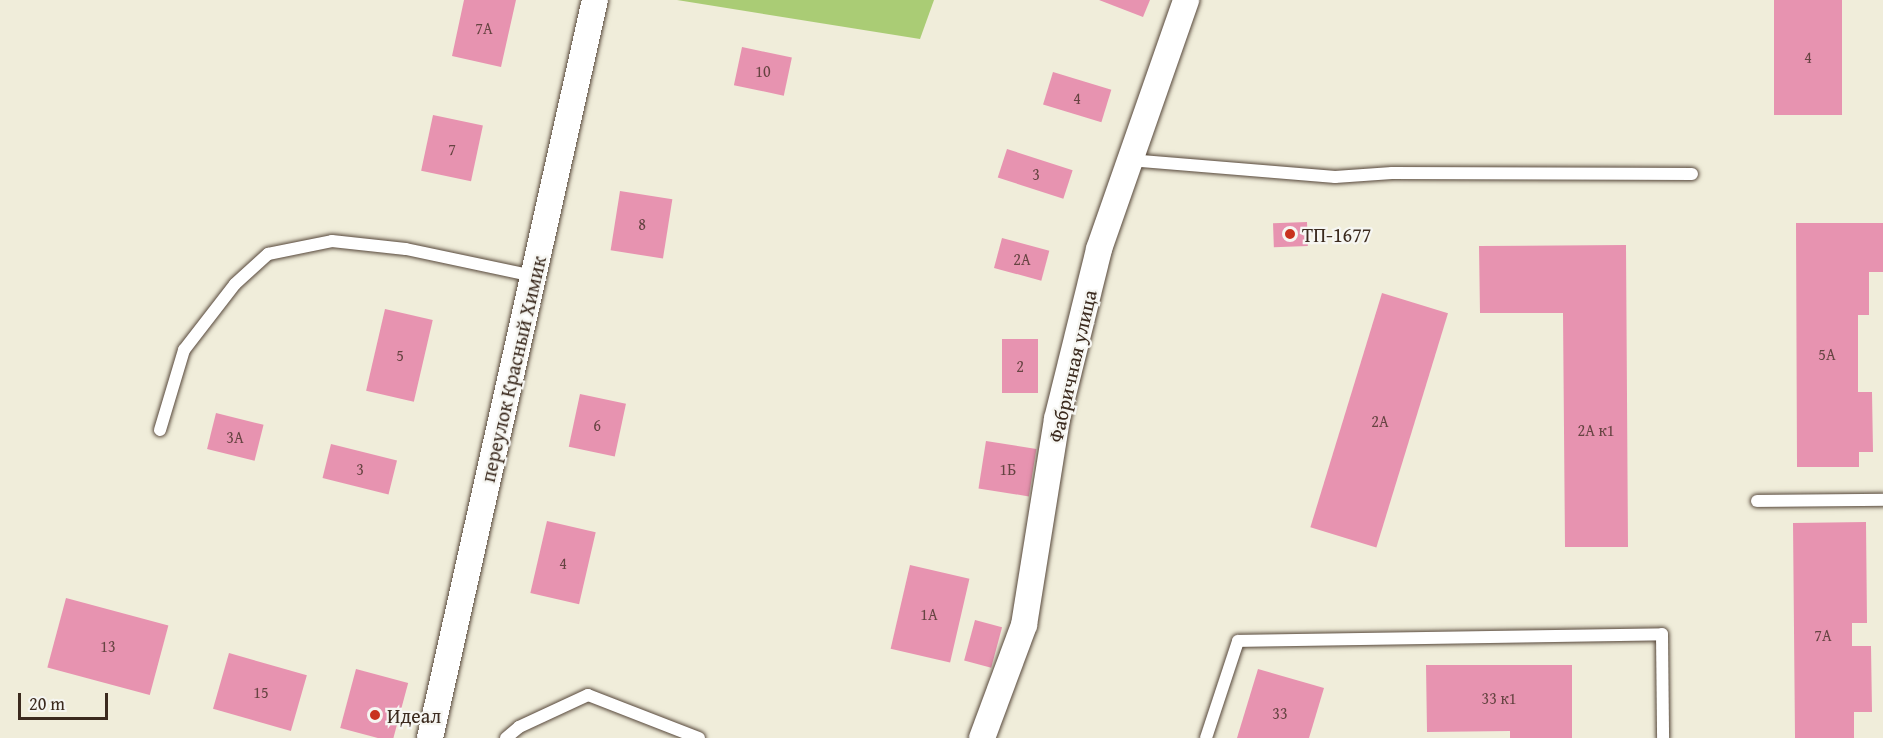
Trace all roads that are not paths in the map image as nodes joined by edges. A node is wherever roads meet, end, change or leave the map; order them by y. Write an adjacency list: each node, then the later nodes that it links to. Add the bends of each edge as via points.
1 (595, 0): 5 (street, переулок Красный Химик)
2 (1186, 0): 3 (street, Фабричная улица)
3 (1129, 160): 4 (lane, via 1335,177 1392,173); 12 (street, Фабричная улица, via 1099,249 1057,419 1024,625)
4 (1692, 174)
5 (534, 276): 6 (lane, via 406,249 332,240 268,254 235,284 184,350); 9 (street, переулок Красный Химик)
6 (160, 430)
7 (1883, 500): 8 (lane)
8 (1757, 501)
9 (430, 738)
10 (506, 738): 11 (lane, via 519,727 588,695)
11 (699, 738)
12 (982, 738)
13 (1206, 738): 14 (lane, via 1238,641 1662,634)
14 (1663, 738)

